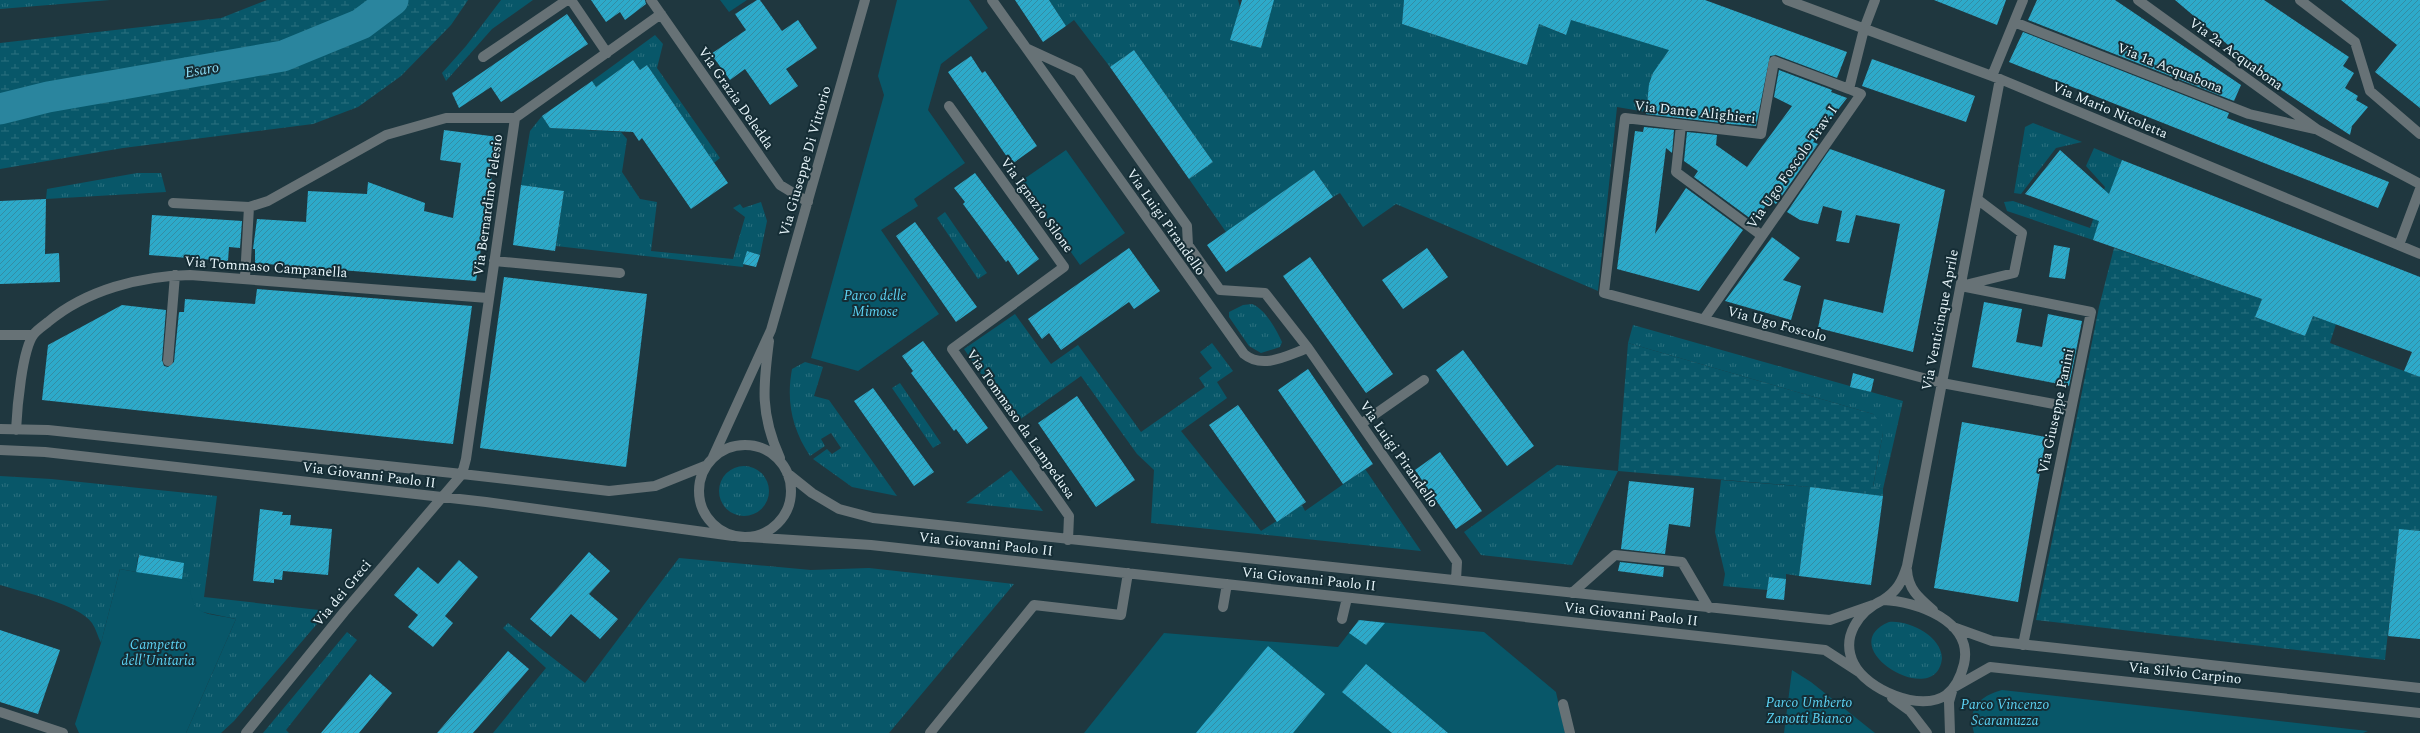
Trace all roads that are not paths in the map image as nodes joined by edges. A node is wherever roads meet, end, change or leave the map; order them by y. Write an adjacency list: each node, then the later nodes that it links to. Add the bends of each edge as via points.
1 (567, 0): 16 (street)
2 (571, 0): 15 (street)
3 (651, 0): 11 (street, Via Grazia Deledda)
4 (865, 0): 27 (street, Via Giuseppe Di Vittorio)
5 (992, 0): 14 (street, Via Luigi Pirandello)
6 (1787, 0): 13 (street, Via Mario Nicoletta)
7 (1876, 0): 13 (street)
8 (2023, 0): 12 (street, Via Venticinque Aprile)
9 (2138, 0): 22 (street, Via 2a Acquabona)
10 (2300, 0): 23 (street, via 2355,42 2370,91)
11 (661, 14): 15 (street, Via Bernardino Telesio); 27 (street, Via Grazia Deledda, via 780,185)
12 (2014, 22): 17 (street, Via Venticinque Aprile); 22 (street, Via 1a Acquabona, via 2248,114)
13 (1864, 29): 17 (street, Via Mario Nicoletta); 18 (street)
14 (1028, 49): 44 (street, Via Luigi Pirandello, via 1078,72 1187,226 1188,246 1220,290 1265,293); 44 (street, Via Luigi Pirandello, via 1244,354 1251,360 1271,361)
15 (607, 53): 20 (street, Via Bernardino Telesio)
16 (483, 57)
17 (1996, 78): 26 (street, Via Venticinque Aprile); 31 (street, Via Mario Nicoletta)
18 (1849, 89): 21 (street, Via Dante Alighieri, via 1774,61 1761,134); 30 (street, Via Ugo Foscolo Trav. I, via 1860,94)
19 (949, 106): 45 (street, Via Ignazio Silone, via 1064,267)
20 (515, 118): 29 (street, via 446,118 386,135 273,198); 33 (street, Via Bernardino Telesio)
21 (1681, 125): 30 (street, via 1676,172); 38 (street, Via Dante Alighieri, via 1625,118)
22 (2318, 130): 24 (street)
23 (2420, 134)
24 (2420, 184)
25 (2420, 189): 31 (street)
26 (1977, 199): 37 (street, Via Venticinque Aprile); 37 (street, via 2022,233 2014,273)
27 (808, 202): 41 (street, Via Giuseppe Di Vittorio)
28 (173, 203): 29 (street)
29 (249, 207): 36 (street)
30 (1761, 235): 40 (street, Via Ugo Foscolo Trav. I)
31 (2399, 245): 32 (street, Via Mario Nicoletta)
32 (2420, 254)
33 (494, 261): 34 (street); 39 (street, Via Bernardino Telesio)
34 (620, 273)
35 (175, 275): 36 (street, Via Tommaso Campanella); 43 (street, Via Tommaso Campanella, via 98,292 58,314); 46 (street)
36 (245, 278): 39 (street, Via Tommaso Campanella)
37 (1961, 286): 48 (street, Via Venticinque Aprile); 49 (street, Via Giuseppe Panini, via 2091,312)
38 (1604, 293): 40 (street, Via Ugo Foscolo)
39 (488, 298): 57 (street, Via Bernardino Telesio)
40 (1704, 319): 48 (street, Via Ugo Foscolo)
41 (770, 330): 54 (street); 56 (street, via 764,384 765,412 770,435)
42 (0, 335): 43 (street)
43 (33, 335): 52 (street, via 23,365)
44 (1308, 348): 50 (street, Via Luigi Pirandello)
45 (952, 349): 61 (street, Via Tommaso da Lampedusa, via 1069,516)
46 (168, 361)
47 (1424, 380): 50 (street)
48 (1942, 383): 49 (street, Via Ugo Foscolo); 62 (street, Via Venticinque Aprile)
49 (2070, 407): 75 (street, Via Giuseppe Panini)
50 (1361, 424): 64 (street, Via Luigi Pirandello, via 1457,562)
51 (0, 429): 52 (street, Via Giovanni Paolo II)
52 (16, 430): 57 (street, Via Giovanni Paolo II, via 48,430)
53 (0, 450): 58 (street, Via Giovanni Paolo II, via 45,452)
54 (713, 457): 55 (street); 56 (street, via 722,450 736,445 749,445 766,450)
55 (705, 466): 57 (street, Via Giovanni Paolo II, via 655,486 608,491); 59 (street, via 698,490 699,502 712,524)
56 (785, 468): 60 (street, via 791,485 790,497 780,520 771,529); 61 (street, Via Giovanni Paolo II, via 812,493 839,510 872,518)
57 (462, 474): 58 (street, Via dei Greci)
58 (443, 498): 59 (street, Via Giovanni Paolo II); 84 (street, Via dei Greci, via 344,612)
59 (733, 536): 60 (street)
60 (748, 537): 63 (street, Via Giovanni Paolo II, via 870,545)
61 (1068, 540): 64 (street, Via Giovanni Paolo II)
62 (1907, 566): 68 (street, via 1902,582 1894,593); 72 (street, via 1908,582 1915,594)
63 (1128, 574): 65 (street, Via Giovanni Paolo II); 85 (street, via 1121,615 1034,605)
64 (1456, 580): 66 (street, Via Giovanni Paolo II)
65 (1227, 584): 67 (street, Via Giovanni Paolo II); 70 (street)
66 (1572, 593): 71 (street, Via Giovanni Paolo II); 71 (street, via 1615,555 1682,562)
67 (1347, 598): 73 (street); 76 (street, Via Giovanni Paolo II, via 1825,650)
68 (1883, 600): 69 (street); 72 (street, via 1908,603)
69 (1873, 605): 71 (street, Via Giovanni Paolo II, via 1830,620); 76 (street, via 1856,621 1851,632 1851,654)
70 (1223, 607)
71 (1709, 608)
72 (1939, 615): 74 (street)
73 (1342, 619)
74 (1953, 627): 75 (street, Via Silvio Carpino, via 1992,641); 78 (street, via 1962,642 1965,660 1959,680)
75 (2023, 645): 79 (street, Via Silvio Carpino)
76 (1860, 672): 77 (street)
77 (1878, 686): 78 (street, via 1917,702 1937,700); 87 (street, via 1910,711)
78 (1953, 688): 82 (street, Via Silvio Carpino, via 1990,667); 88 (street, via 1949,702)
79 (2420, 688)
80 (1563, 704): 86 (street)
81 (0, 712): 83 (street)
82 (2420, 713)
83 (63, 733)
84 (246, 733)
85 (930, 733)
86 (1570, 733)
87 (1927, 733)
88 (1950, 733)

